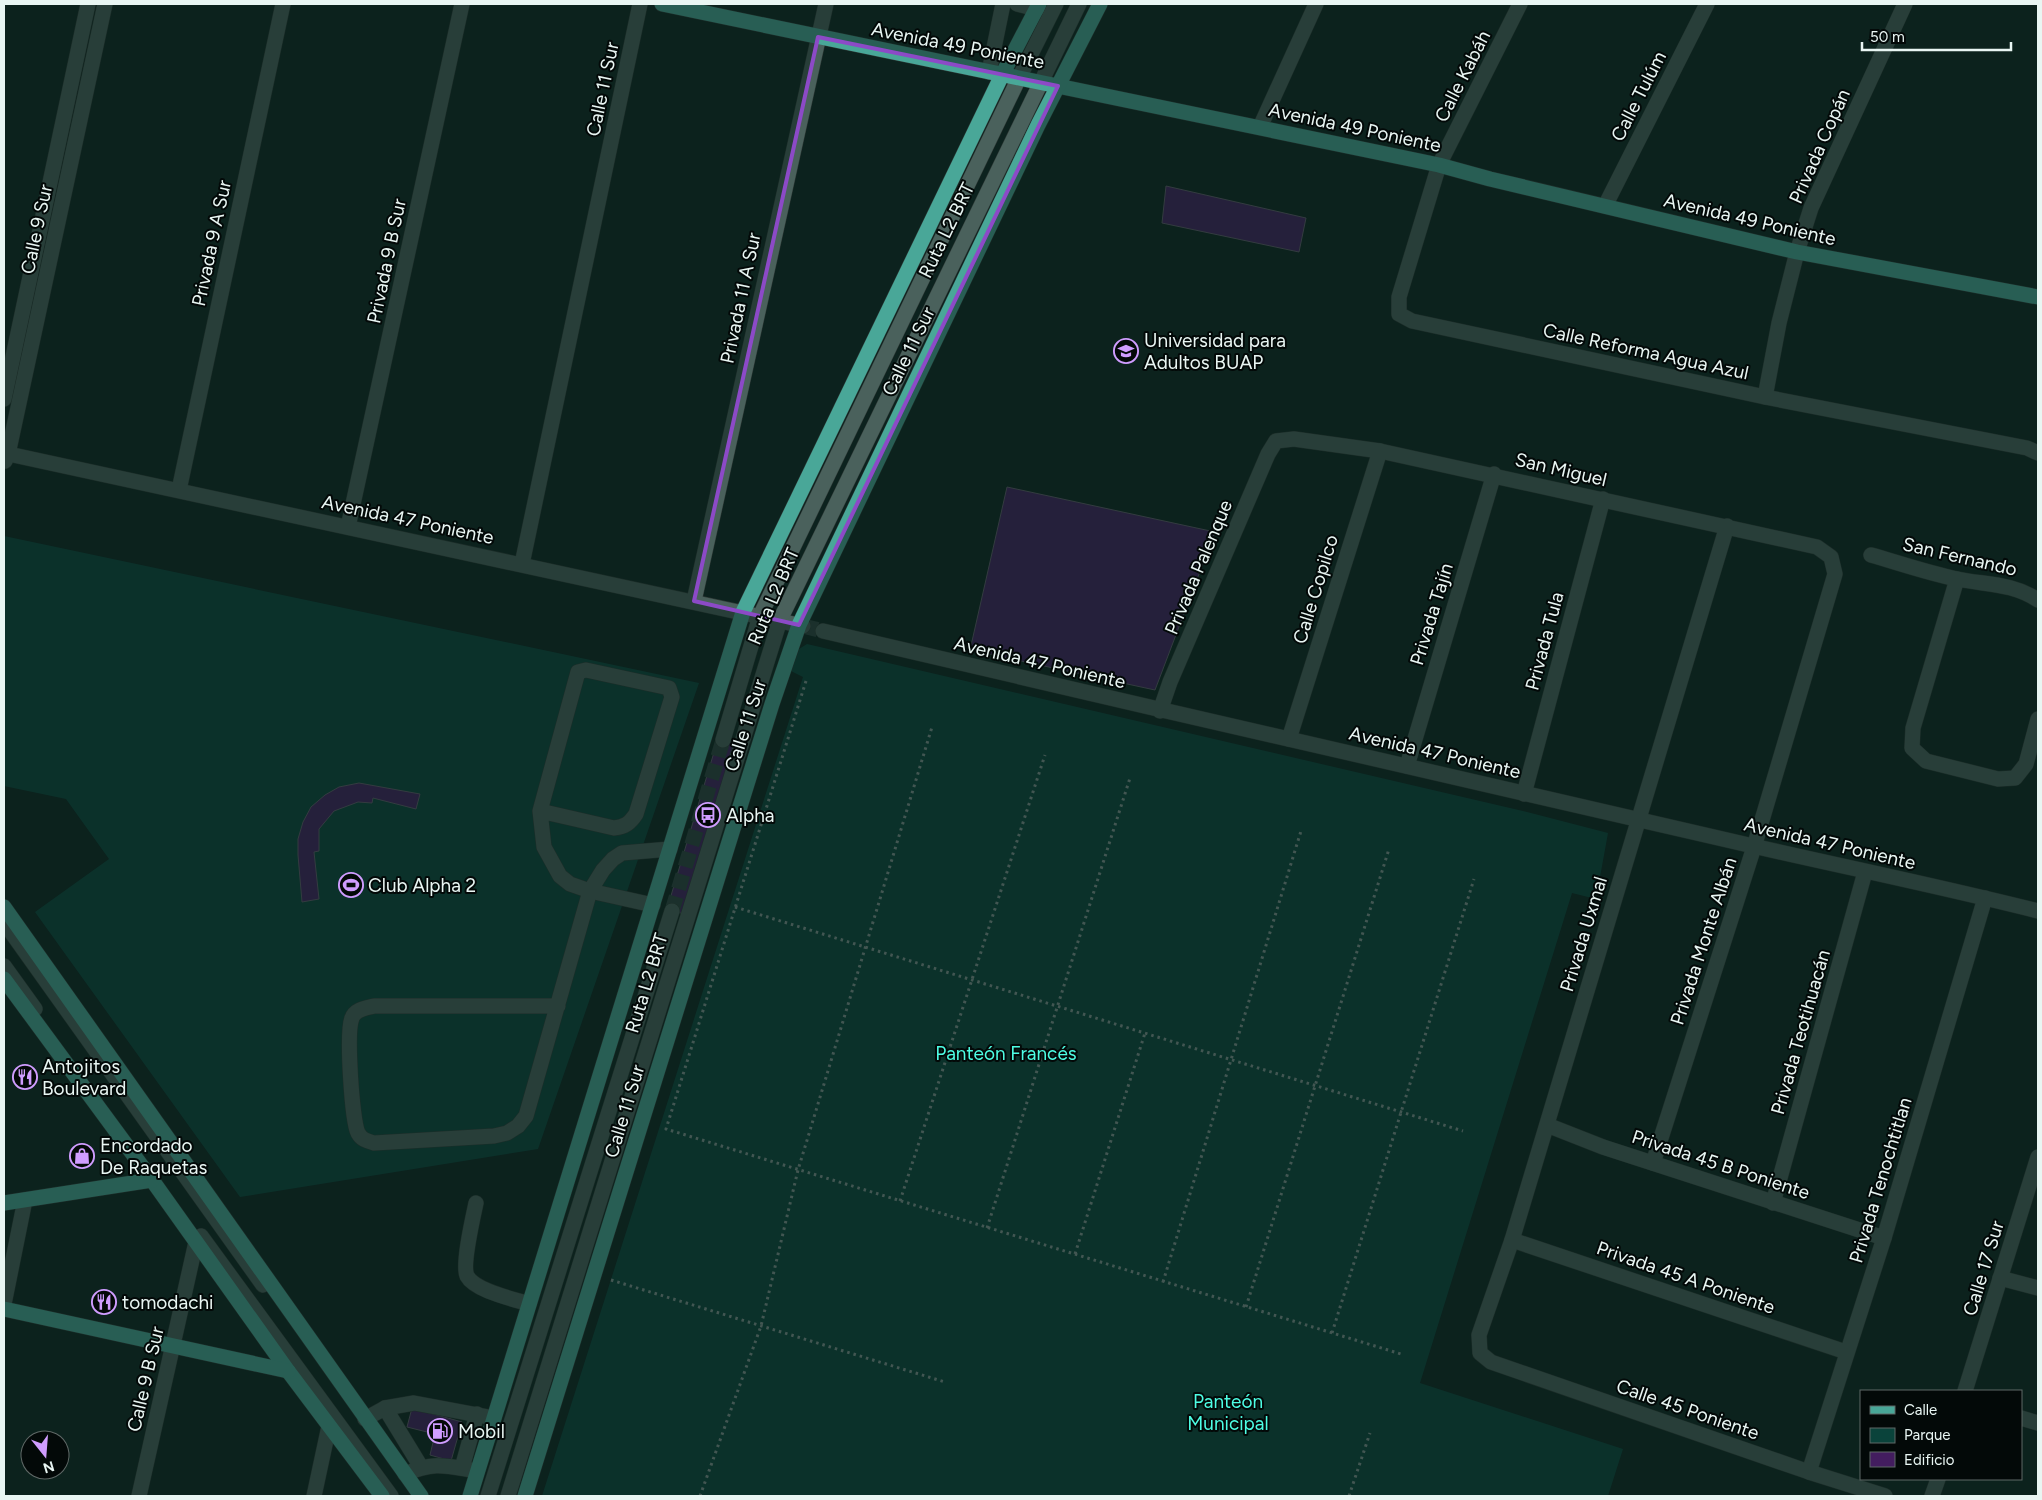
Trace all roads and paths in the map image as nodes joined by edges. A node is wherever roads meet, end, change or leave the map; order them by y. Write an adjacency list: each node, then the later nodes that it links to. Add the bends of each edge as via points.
1 (88, 4): 29 (street, Calle 9 Sur)
2 (105, 4): 33 (street, Calle 9 Sur)
3 (283, 4): 35 (street, Privada 9 A Sur)
4 (462, 4): 38 (street, Privada 9 B Sur)
5 (640, 4): 41 (street, Calle 11 Sur)
6 (662, 4): 18 (main road, Avenida 49 Poniente)
7 (826, 4): 18 (street, Privada 11 A Sur)
8 (1003, 4): 19 (street)
9 (1017, 4): 17 (street)
10 (1056, 4): 20 (street, Ruta L2 BRT)
11 (1079, 4): 21 (street, Ruta L2 BRT)
12 (1100, 4): 22 (main road, Calle 11 Sur)
13 (1316, 4): 23 (street)
14 (1520, 4): 24 (street, Calle Kabáh)
15 (1707, 4): 25 (street, Calle Tulúm)
16 (1905, 4): 26 (street, Privada Copán, via 1812,208)
17 (1038, 6): 19 (main road, Calle 11 Sur)
18 (818, 37): 19 (main road, Avenida 49 Poniente); 44 (street, Privada 11 A Sur)
19 (996, 73): 20 (main road, Avenida 49 Poniente); 45 (main road, Calle 11 Sur)
20 (1019, 78): 21 (main road, Avenida 49 Poniente); 46 (street, Ruta L2 BRT)
21 (1040, 82): 22 (main road, Avenida 49 Poniente); 47 (street, Ruta L2 BRT)
22 (1058, 86): 23 (main road, Avenida 49 Poniente); 48 (main road, Calle 11 Sur)
23 (1260, 127): 24 (main road, Avenida 49 Poniente)
24 (1439, 165): 25 (main road, Avenida 49 Poniente); 28 (street, Calle Reforma Agua Azul, via 1399,298 1399,314 1412,321)
25 (1605, 206): 26 (main road, Avenida 49 Poniente)
26 (1797, 252): 27 (main road, Avenida 49 Poniente); 28 (street, Privada Copán)
27 (2038, 298)
28 (1765, 397): 32 (street, Calle Reforma Agua Azul)
29 (4, 399)
30 (1276, 442): 31 (street, San Miguel, via 1294,439); 51 (street, Privada Palenque, via 1268,454)
31 (1380, 451): 34 (street, San Miguel); 54 (street, Calle Copilco)
32 (2038, 452)
33 (5, 456): 35 (street, Avenida 47 Poniente)
34 (1494, 474): 36 (street, San Miguel); 57 (street, Privada Tajín)
35 (179, 490): 38 (street, Avenida 47 Poniente)
36 (1604, 499): 37 (street, San Miguel); 59 (street, Privada Tula)
37 (1727, 526): 40 (street, San Miguel, via 1817,547); 61 (street, Privada Uxmal)
38 (348, 527): 41 (street, Avenida 47 Poniente)
39 (1871, 555): 42 (street, San Fernando)
40 (1831, 557): 63 (street, Privada Monte Albán, via 1835,574)
41 (522, 564): 44 (street, Avenida 47 Poniente)
42 (1957, 579): 43 (street, San Fernando, via 2006,585); 52 (street, via 1913,728 1912,748 1926,762 1998,779 2015,778 2026,764)
43 (2038, 600)
44 (694, 601): 45 (street, Avenida 47 Poniente)
45 (744, 612): 46 (street, Avenida 47 Poniente); 64 (main road, Calle 11 Sur)
46 (760, 616): 47 (street, Avenida 47 Poniente); 55 (street, Ruta L2 BRT)
47 (780, 620): 48 (street, Avenida 47 Poniente); 139 (street, Ruta L2 BRT)
48 (801, 626): 140 (main road, Calle 11 Sur, via 769,714)
49 (823, 631): 51 (street, Avenida 47 Poniente)
50 (806, 682): 71 (path)
51 (1160, 711): 54 (street, Avenida 47 Poniente)
52 (2038, 719)
53 (932, 727): 76 (path)
54 (1289, 739): 57 (street, Avenida 47 Poniente)
55 (723, 740)
56 (1045, 755): 79 (path)
57 (1407, 766): 59 (street, Avenida 47 Poniente)
58 (1130, 778): 81 (path)
59 (1524, 794): 61 (street, Avenida 47 Poniente)
60 (540, 811): 60 (street, via 578,672 586,670 669,688 672,697 631,822 614,828); 68 (street, via 544,846 552,864 570,884)
61 (1638, 820): 63 (street, Avenida 47 Poniente); 86 (street, Privada Uxmal)
62 (1301, 831): 83 (path)
63 (1754, 846): 66 (street, Avenida 47 Poniente); 89 (street, Privada Monte Albán)
64 (670, 849): 68 (street, via 622,853 603,870); 70 (main road, Calle 11 Sur)
65 (1389, 849): 84 (path)
66 (1865, 872): 69 (street, Avenida 47 Poniente); 95 (street, Privada Teotihuacán)
67 (1474, 879): 85 (path)
68 (590, 891): 70 (street); 80 (street)
69 (1985, 898): 74 (street, Avenida 47 Poniente); 98 (street, Privada Tenochtitlan)
70 (653, 905): 107 (main road, Calle 11 Sur)
71 (735, 906): 76 (path); 90 (path, via 666,1129)
72 (4, 907): 123 (main road)
73 (672, 911): 138 (street, Ruta L2 BRT)
74 (2038, 911)
75 (4, 922): 135 (street)
76 (866, 947): 79 (path); 90 (path)
77 (4, 966): 134 (street)
78 (4, 979): 91 (main road)
79 (972, 980): 81 (path); 93 (path)
80 (558, 1006): 80 (street, via 526,1116 513,1130 494,1136 374,1142 365,1141 359,1135 353,1098 350,1035 352,1017 361,1009 374,1006)
81 (1058, 1006): 82 (path); 97 (path)
82 (1145, 1033): 83 (path); 101 (path)
83 (1231, 1059): 84 (path); 104 (path)
84 (1315, 1085): 85 (path); 108 (path)
85 (1402, 1112): 87 (path); 111 (path)
86 (1547, 1125): 89 (street, Privada 45 B Poniente); 99 (street, Privada Uxmal)
87 (1464, 1131)
88 (2038, 1157): 102 (street, Calle 17 Sur)
89 (1653, 1163): 95 (street, Privada 45 B Poniente)
90 (798, 1170): 93 (path); 110 (path)
91 (152, 1180): 92 (main road); 100 (main road)
92 (25, 1200): 94 (main road); 106 (street)
93 (900, 1201): 97 (path)
94 (4, 1203)
95 (1773, 1203): 98 (street, Privada 45 B Poniente)
96 (476, 1204): 107 (street, via 465,1265 467,1276 494,1293)
97 (987, 1228): 101 (path)
98 (1884, 1238): 113 (street, Privada Tenochtitlan)
99 (1512, 1240): 113 (street, Privada 45 A Poniente); 114 (street, Privada Uxmal, via 1479,1336)
100 (196, 1242): 112 (street, Calle 9 B Sur); 116 (main road)
101 (1075, 1254): 104 (path)
102 (2000, 1278): 105 (street); 118 (street, Calle 17 Sur)
103 (610, 1280): 110 (path)
104 (1163, 1282): 108 (path)
105 (2038, 1288)
106 (4, 1304)
107 (529, 1304): 121 (main road, Calle 11 Sur)
108 (1246, 1307): 111 (path)
109 (4, 1309): 112 (main road)
110 (761, 1326): 117 (path); 141 (path)
111 (1332, 1333): 115 (path)
112 (173, 1346): 116 (main road); 132 (street, Calle 9 B Sur)
113 (1846, 1352): 129 (street, Privada Tenochtitlan)
114 (1480, 1353): 129 (street, Calle 45 Poniente, via 1491,1362)
115 (1401, 1354)
116 (288, 1371): 125 (main road)
117 (945, 1382)
118 (1965, 1390)
119 (385, 1408): 120 (street, via 414,1403); 123 (street); 127 (street)
120 (477, 1414): 121 (street); 128 (street)
121 (494, 1418): 128 (main road, Calle 11 Sur)
122 (2022, 1418): 124 (street)
123 (365, 1420): 130 (main road)
124 (2038, 1423)
125 (329, 1426): 133 (street); 134 (main road)
126 (1370, 1433): 142 (path)
127 (420, 1467): 128 (street, via 440,1464); 130 (street)
128 (470, 1470): 137 (main road, Calle 11 Sur)
129 (1809, 1472): 143 (street, Calle 45 Poniente)
130 (405, 1474): 136 (main road)
131 (1938, 1480): 144 (street)
132 (138, 1496)
133 (314, 1496)
134 (383, 1496)
135 (413, 1496)
136 (421, 1496)
137 (470, 1496)
138 (488, 1496)
139 (508, 1496)
140 (525, 1496)
141 (700, 1496)
142 (1349, 1496)
143 (1885, 1496)
144 (1932, 1496)

